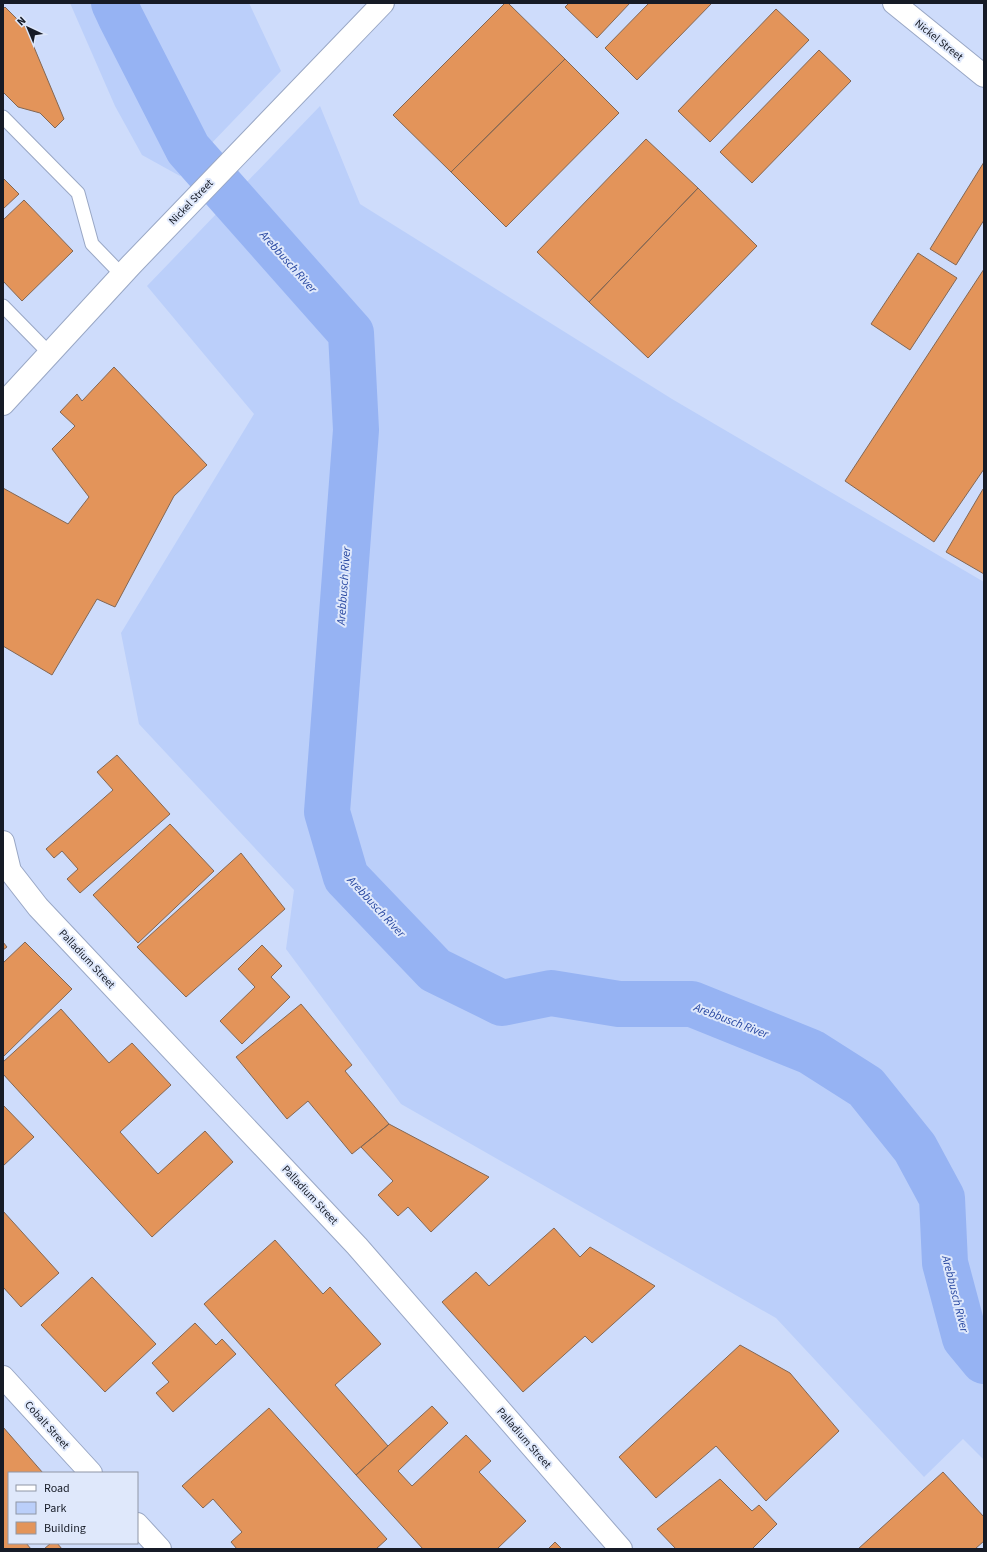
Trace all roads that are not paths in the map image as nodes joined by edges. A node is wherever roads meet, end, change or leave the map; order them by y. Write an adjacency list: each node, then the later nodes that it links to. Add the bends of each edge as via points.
1 (383, 3): 5 (street, Nickel Street)
2 (894, 3): 3 (street, Nickel Street)
3 (984, 76)
4 (3, 117): 5 (lane, via 78,193 92,244)
5 (122, 275): 7 (street, Nickel Street)
6 (3, 306): 7 (lane)
7 (49, 353): 8 (street, Nickel Street)
8 (3, 404)
9 (3, 842): 14 (street, Palladium Street, via 10,871 38,906 357,1246)
10 (3, 1377): 11 (street, Cobalt Street)
11 (90, 1472)
12 (138, 1525): 13 (street)
13 (160, 1549)
14 (620, 1549)

